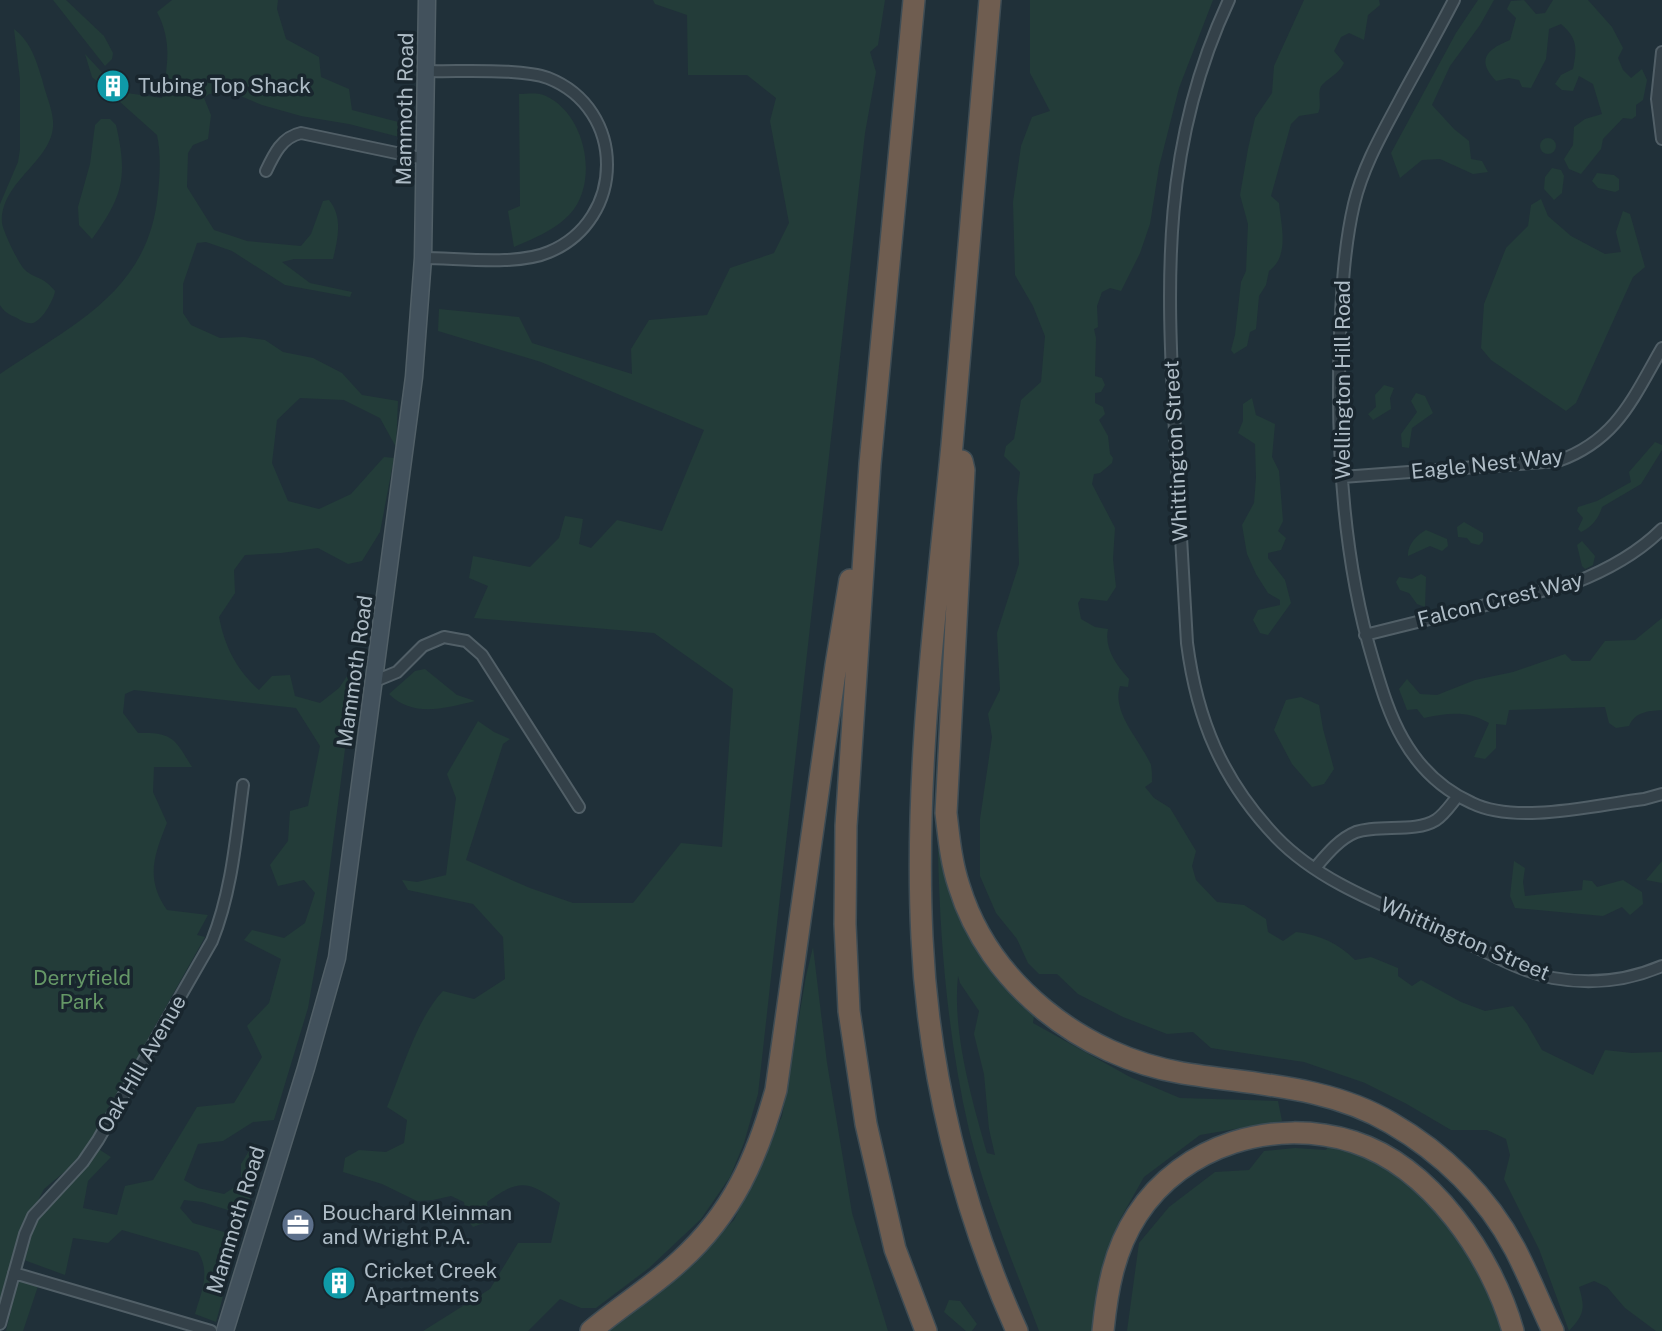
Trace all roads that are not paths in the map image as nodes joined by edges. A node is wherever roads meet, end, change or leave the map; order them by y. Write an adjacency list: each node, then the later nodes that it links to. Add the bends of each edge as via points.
1 (427, 0): 7 (main road, Mammoth Road)
2 (914, 0): 14 (highway)
3 (990, 0): 13 (highway)
4 (1229, 0): 23 (street, Whittington Street, via 1199,75 1183,135 1171,212 1169,334 1187,643 1200,714 1232,780 1279,839)
5 (1454, 0): 15 (street, Wellington Hill Road, via 1385,128 1354,205 1341,306)
6 (1662, 52): 8 (street, via 1657,99)
7 (427, 71): 9 (main road, Mammoth Road); 11 (street, via 531,74 561,84 594,115 606,142 608,169 593,214 574,236 551,251 517,259)
8 (1662, 139)
9 (425, 159): 10 (street, via 301,133 282,143); 11 (main road, Mammoth Road)
10 (266, 171)
11 (423, 258): 18 (main road, Mammoth Road, via 407,440)
12 (1662, 348): 15 (street, Eagle Nest Way, via 1611,430 1578,454 1558,461)
13 (954, 421): 31 (highway, via 920,830 922,941 929,1017 951,1138 976,1227); 34 (highway, via 964,470 946,813 959,888 994,956 1023,991 1058,1022 1126,1059 1165,1070 1335,1098 1391,1122 1429,1147 1463,1177 1501,1224)
14 (870, 464): 29 (highway, via 836,665 776,1090 763,1136 733,1200 710,1228 680,1262); 30 (highway, via 846,826 849,1012 866,1124 892,1237)
15 (1342, 477): 17 (street, Wellington Hill Road)
16 (1662, 528): 17 (street, Falcon Crest Way, via 1630,556 1574,583)
17 (1365, 635): 21 (street, Wellington Hill Road, via 1385,700 1403,739 1430,775)
18 (375, 681): 22 (street, via 397,672 430,641 444,637 466,641 482,655); 28 (main road, Mammoth Road, via 335,972)
19 (243, 785): 25 (street, Oak Hill Avenue, via 227,895 212,941 98,1140 33,1216)
20 (1662, 794): 21 (street, Wellington Hill Road, via 1529,813 1491,810)
21 (1458, 796): 23 (street, via 1444,814 1424,825 1353,833)
22 (579, 807)
23 (1315, 868): 24 (street, Whittington Street, via 1351,890 1536,974 1597,982 1634,977)
24 (1662, 966)
25 (14, 1273): 26 (street, Oak Hill Avenue); 27 (street)
26 (0, 1324)
27 (211, 1331)
28 (225, 1331)
29 (591, 1331)
30 (926, 1331)
31 (1017, 1331)
32 (1103, 1331): 33 (highway, via 1112,1269 1138,1214 1156,1192 1206,1153 1245,1138 1295,1132 1355,1143 1383,1156 1432,1193 1487,1268)
33 (1513, 1331)
34 (1553, 1331)

